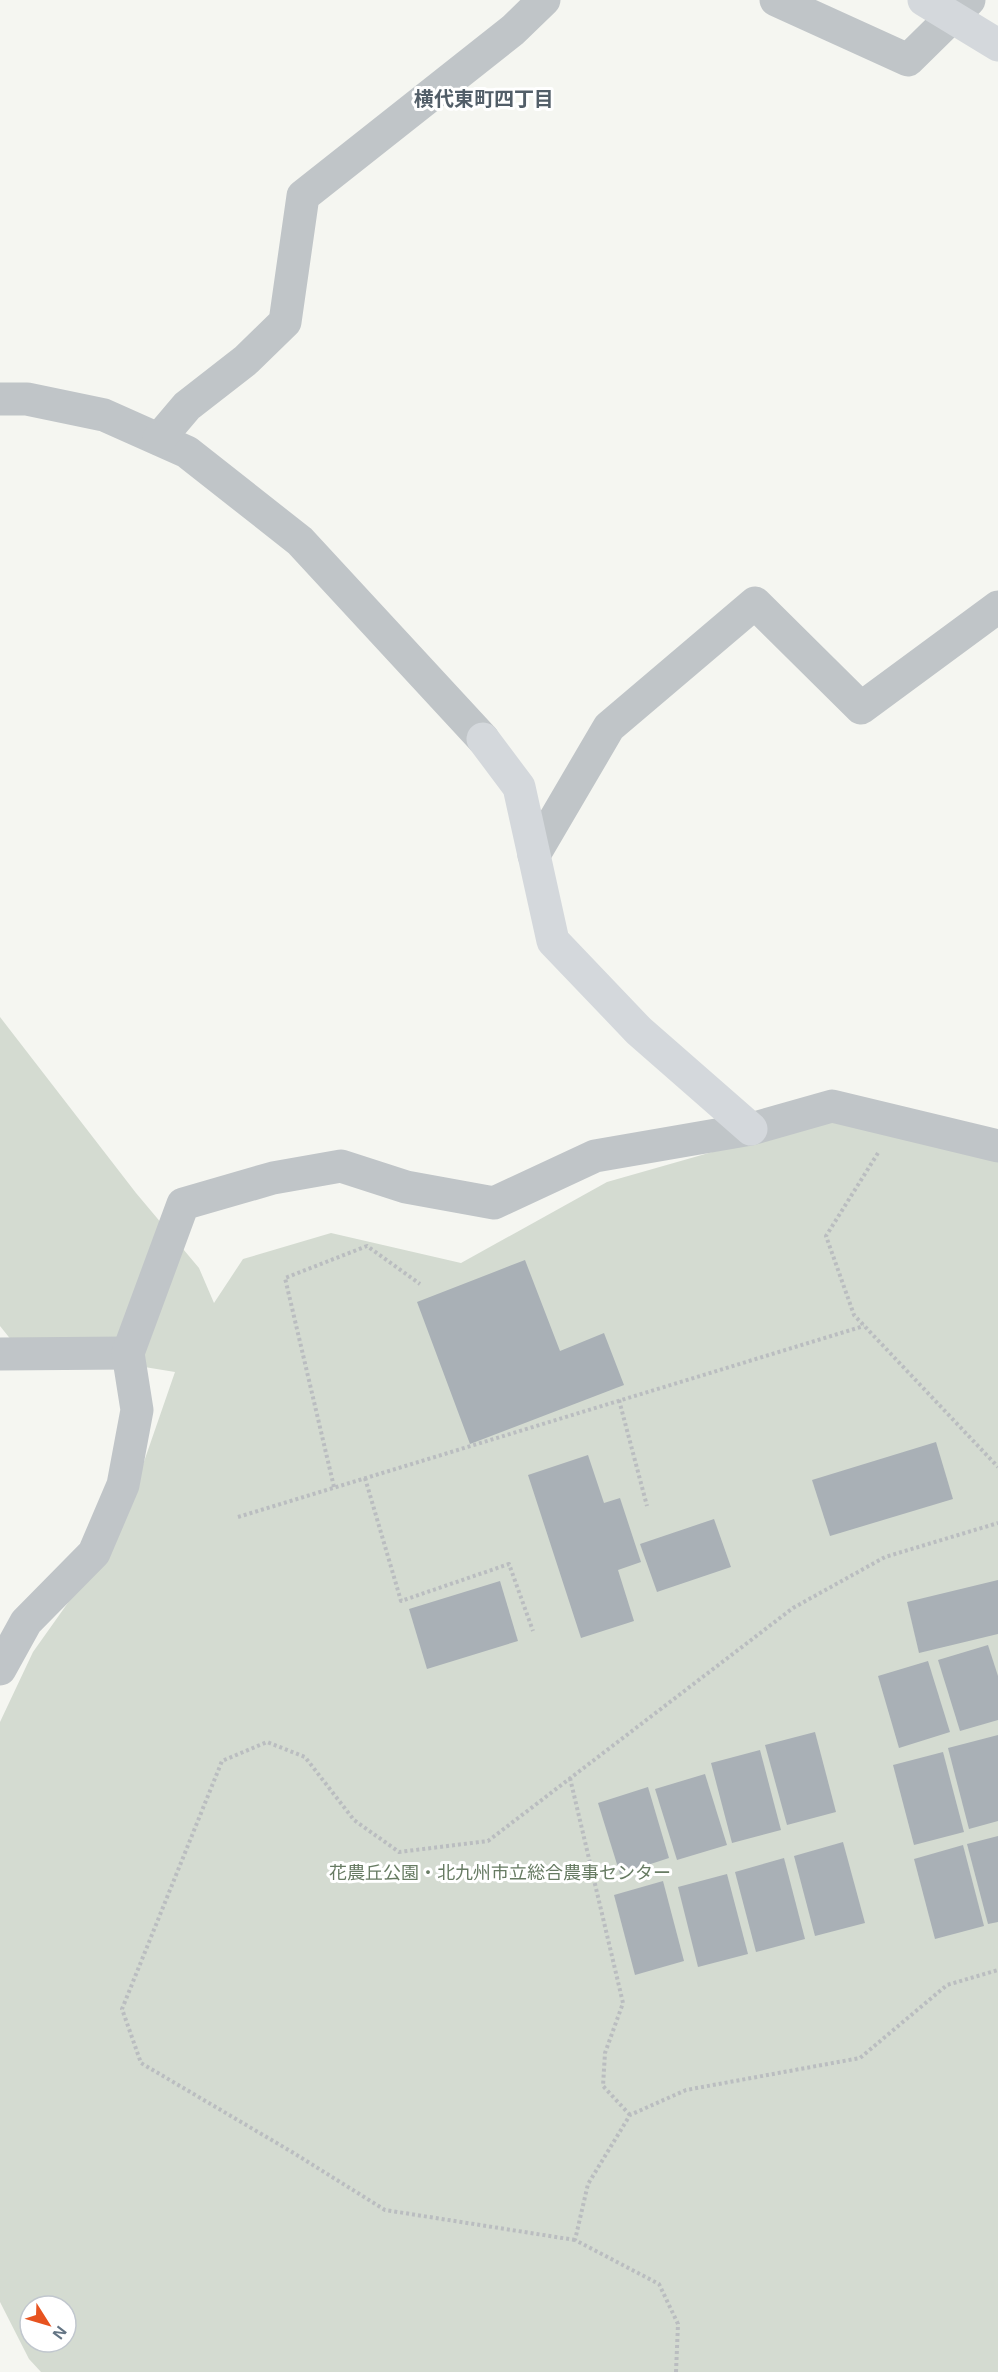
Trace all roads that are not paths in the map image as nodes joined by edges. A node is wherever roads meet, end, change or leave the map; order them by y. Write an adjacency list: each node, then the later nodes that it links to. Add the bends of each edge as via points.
1 (544, 0): 7 (street, via 513,30 303,196 285,322 246,360 187,406)
2 (776, 0): 4 (street, via 908,60)
3 (924, 0): 4 (street)
4 (961, 9): 5 (street)
5 (998, 45)
6 (0, 399): 7 (street, via 27,399 104,415)
7 (159, 440): 9 (street, via 188,452 300,541 483,739 519,787)
8 (998, 608): 9 (street, via 861,708 755,603 609,728)
9 (534, 855): 10 (street, via 553,941 639,1030)
10 (751, 1129): 11 (street, via 832,1106); 12 (street, via 595,1156 494,1203 406,1187 341,1166 273,1178 183,1204)
11 (998, 1146)
12 (128, 1353): 13 (street); 14 (street, via 137,1410 123,1485 94,1552)
13 (0, 1354)
14 (13, 1622): 15 (street)
15 (0, 1669)

